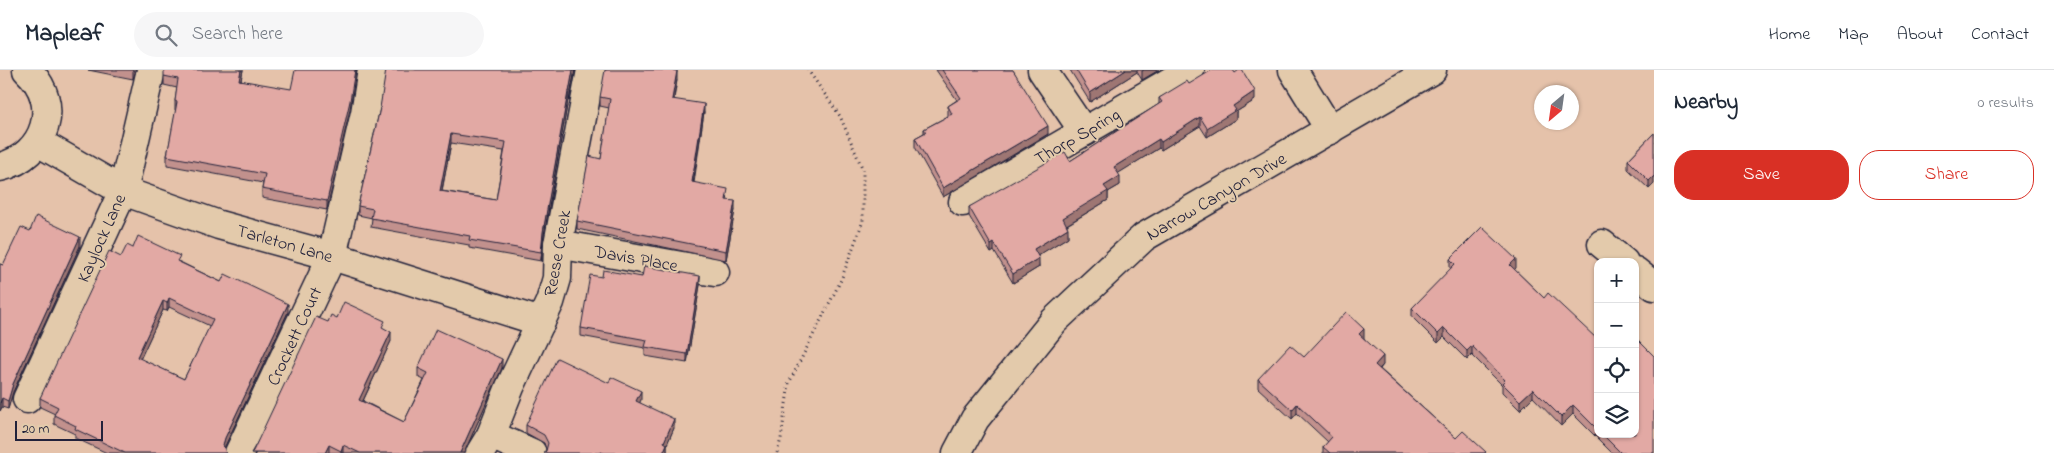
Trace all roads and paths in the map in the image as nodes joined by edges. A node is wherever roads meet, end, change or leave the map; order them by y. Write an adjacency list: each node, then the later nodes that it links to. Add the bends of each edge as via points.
1 (27, 70): 12 (street, via 42,91 46,108 45,126)
2 (151, 70): 14 (street, Kaylock Lane)
3 (372, 70): 18 (street, Crockett Court)
4 (591, 70): 16 (street, Reese Creek)
5 (808, 70): 28 (path, via 840,116 863,170 863,221 840,280 790,383)
6 (1042, 70): 11 (street)
7 (1190, 70): 11 (street, Thorp Spring)
8 (1292, 70): 10 (street)
9 (1432, 70): 10 (street, Narrow Canyon Drive)
10 (1330, 130): 29 (street, Narrow Canyon Drive, via 1144,237 1054,321 975,419)
11 (1084, 132): 15 (street, Thorp Spring)
12 (38, 142): 13 (street, via 26,156); 14 (street, Tarleton Lane)
13 (0, 167)
14 (123, 191): 18 (street, Tarleton Lane, via 218,225); 24 (street, Kaylock Lane)
15 (963, 202)
16 (558, 244): 20 (street, Davis Place); 23 (street, Reese Creek, via 557,278)
17 (1602, 244): 19 (street)
18 (332, 256): 23 (street, Tarleton Lane); 26 (street, Crockett Court)
19 (1619, 258)
20 (715, 272)
21 (1639, 274): 22 (street)
22 (1654, 286)
23 (541, 322): 25 (street, Reese Creek)
24 (27, 399)
25 (486, 444): 27 (street)
26 (239, 453)
27 (532, 453)
28 (777, 453)
29 (957, 453)

